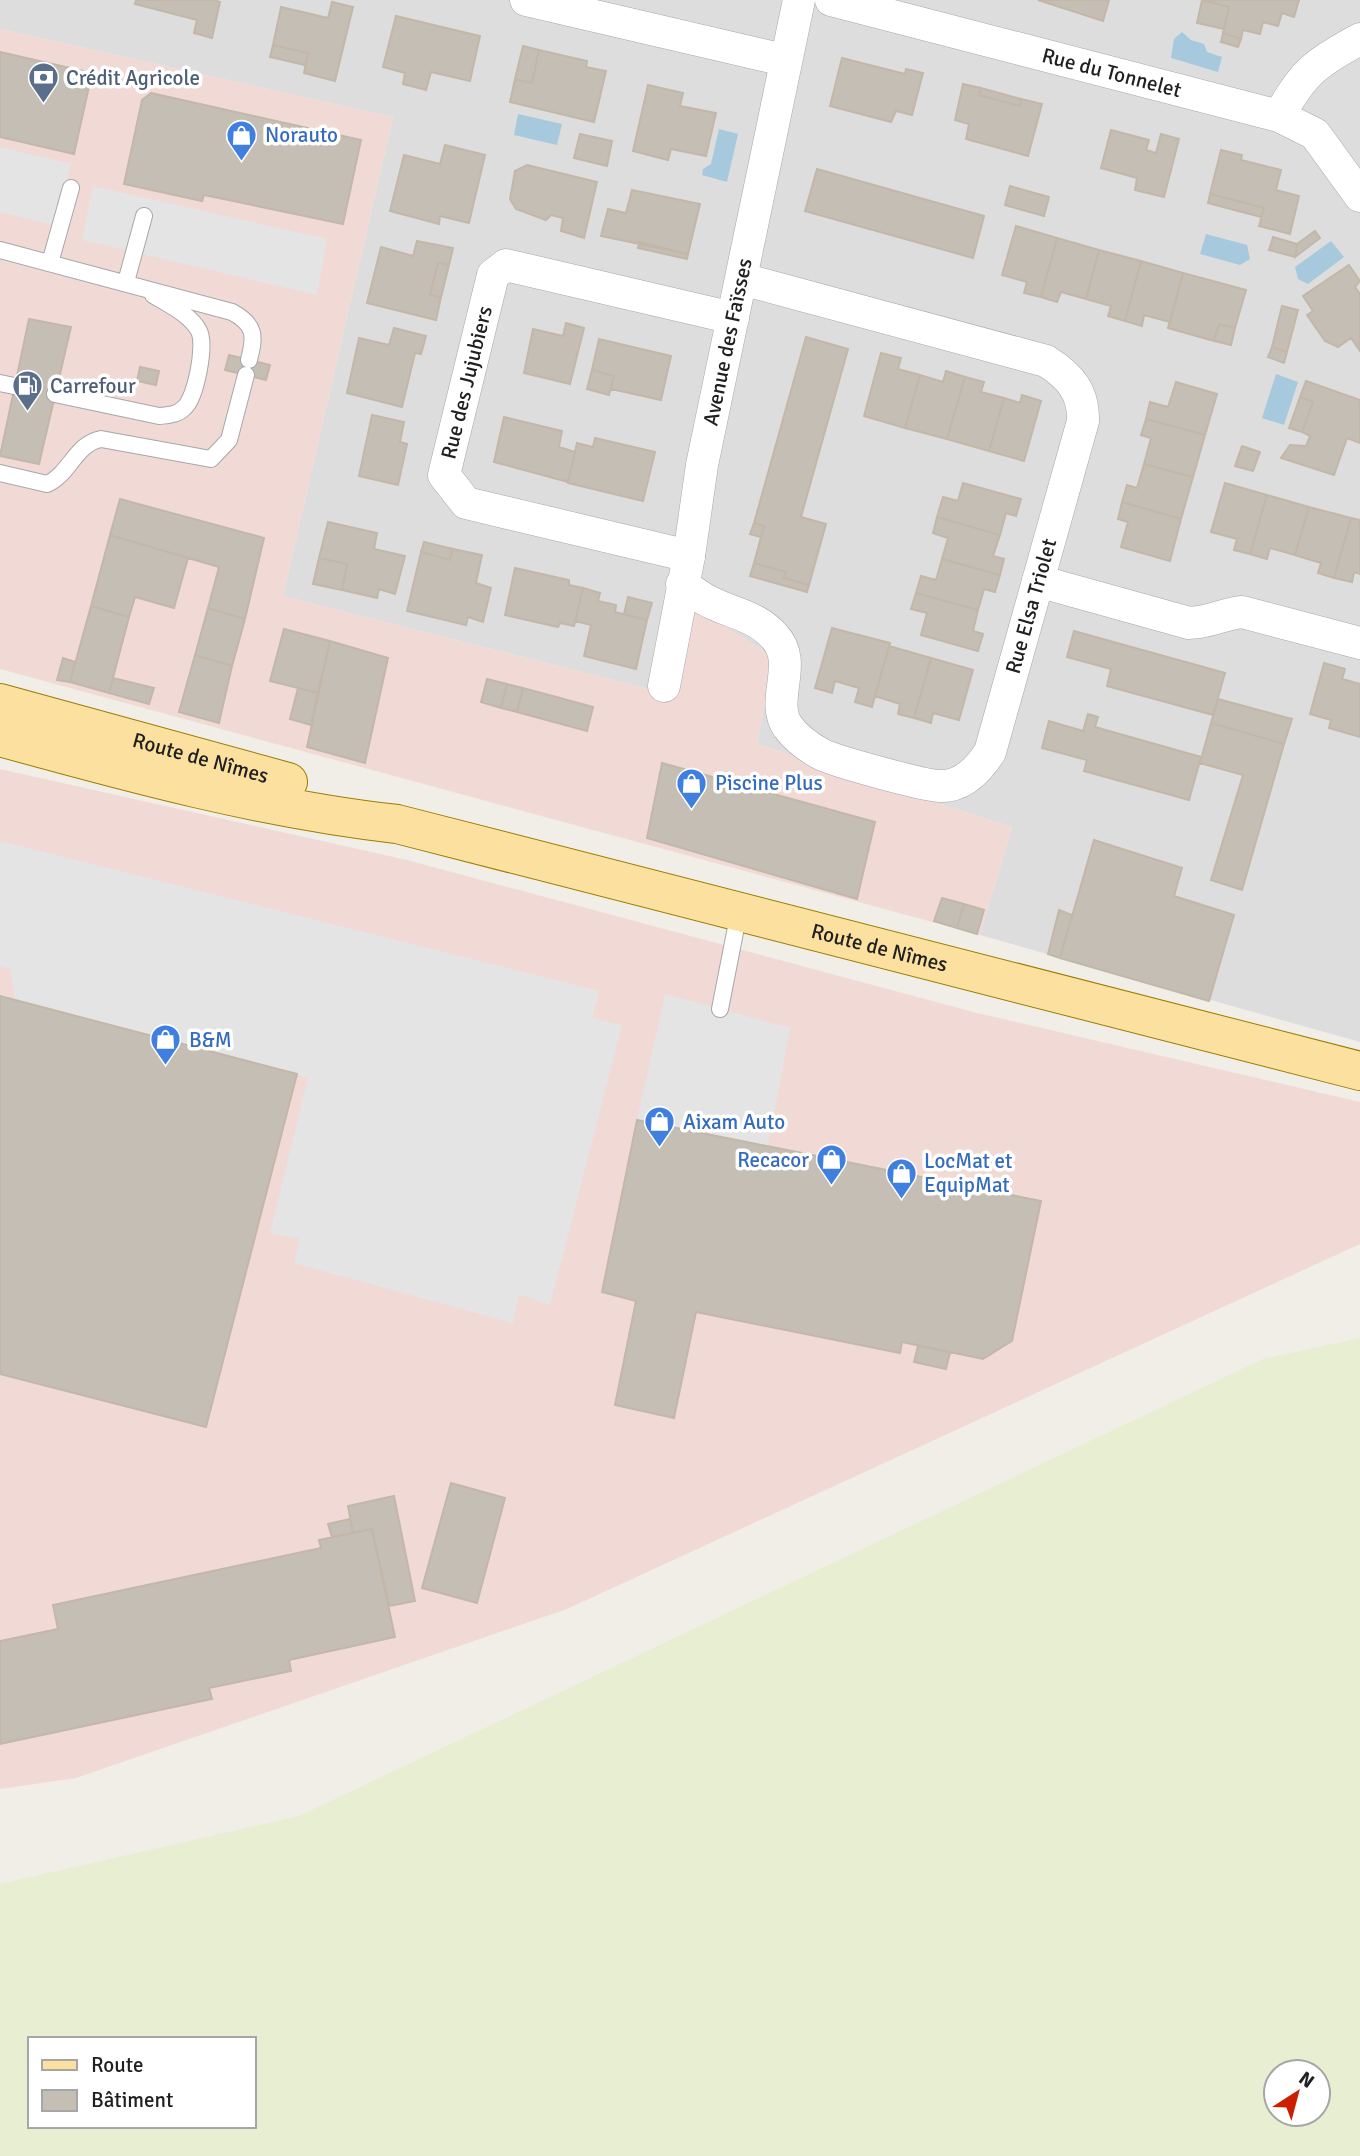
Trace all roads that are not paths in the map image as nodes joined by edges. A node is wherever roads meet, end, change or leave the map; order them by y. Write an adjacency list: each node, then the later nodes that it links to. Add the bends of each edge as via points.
1 (799, 0): 5 (street, Avenue des Faïsses)
2 (831, 0): 6 (street, Rue du Tonnelet)
3 (546, 2): 5 (street)
4 (1360, 39): 6 (street, via 1321,60 1302,78)
5 (784, 60): 12 (street, Avenue des Faïsses)
6 (1279, 116): 8 (street, Rue du Tonnelet, via 1315,134)
7 (71, 188): 11 (lane)
8 (1360, 196)
9 (144, 216): 13 (lane)
10 (0, 250): 11 (lane)
11 (50, 263): 13 (lane)
12 (742, 279): 14 (street, Avenue des Faïsses); 18 (street, Rue Elsa Triolet, via 1046,361 1064,372 1077,388 1083,421)
13 (133, 284): 15 (lane, via 186,316 199,330 203,344 194,391 186,407 159,416); 16 (lane, via 232,312 252,326 255,337 229,440 211,459 101,439 90,441 56,481 47,484)
14 (733, 318): 17 (street, Avenue des Faïsses, via 702,465); 17 (street, Rue des Jujubiers, via 506,265 493,275 444,475 466,503)
15 (55, 394)
16 (0, 473)
17 (686, 570): 18 (street, Rue Elsa Triolet, via 713,603 762,624 777,638 785,654 781,702 786,725 802,743 823,755 940,787 961,781 979,768 989,751); 20 (street, Avenue des Faïsses)
18 (1038, 581): 19 (street, via 1189,623 1242,612)
19 (1360, 643)
20 (664, 686)
21 (0, 703): 23 (main road, Route de Nîmes, via 338,797)
22 (0, 737): 23 (main road, Route de Nîmes, via 332,817)
23 (397, 824): 24 (main road, Route de Nîmes)
24 (739, 912): 25 (lane); 26 (main road, Route de Nîmes)
25 (720, 1009)
26 (1360, 1071)

